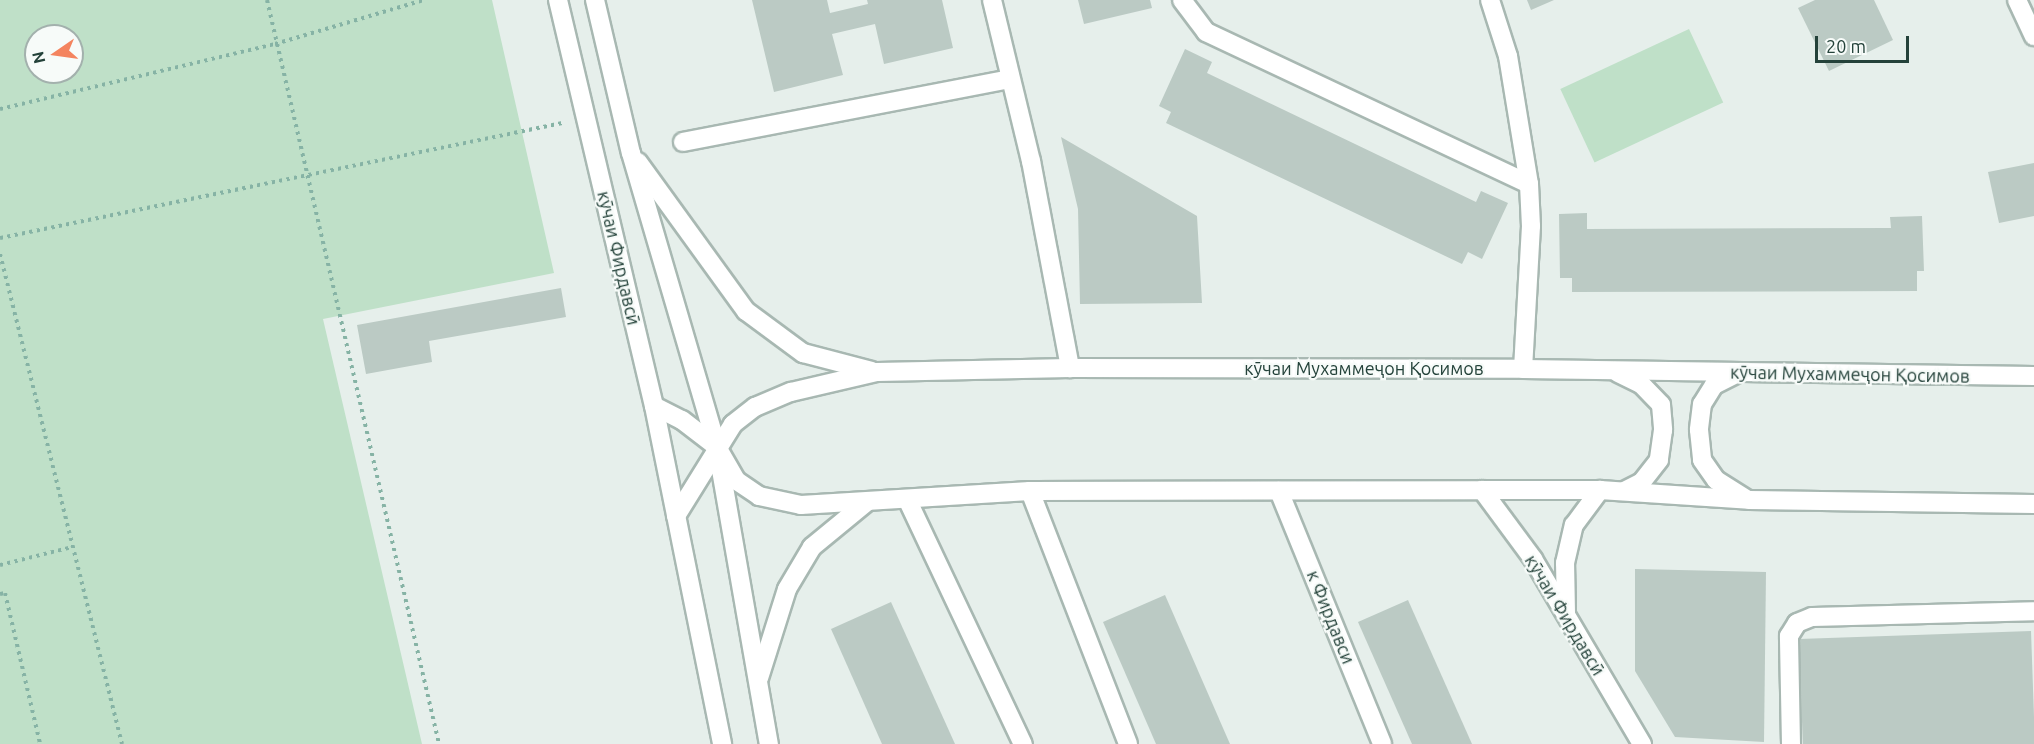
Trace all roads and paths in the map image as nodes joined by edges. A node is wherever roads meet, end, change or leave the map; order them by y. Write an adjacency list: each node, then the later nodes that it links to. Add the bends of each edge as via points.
1 (267, 0): 10 (path)
2 (424, 0): 10 (path)
3 (558, 0): 13 (street, кӯчаи Фирдавсӣ)
4 (595, 0): 15 (street, кӯчаи Фирдавсӣ)
5 (992, 0): 11 (street)
6 (1182, 0): 17 (street, via 1206,32)
7 (1490, 0): 17 (street, via 1508,56)
8 (2017, 0): 9 (street)
9 (2034, 36)
10 (275, 44): 12 (path); 16 (path)
11 (1009, 79): 14 (street); 20 (street, via 1031,161)
12 (0, 109)
13 (586, 118): 16 (path); 26 (street, кӯчаи Фирдавсӣ)
14 (683, 142)
15 (631, 153): 23 (street, via 746,311 802,353); 27 (street, кӯчаи Фирдавсӣ)
16 (306, 174): 18 (path); 47 (path)
17 (1528, 184): 21 (street, via 1531,226)
18 (0, 238)
19 (0, 254): 39 (path)
20 (1070, 368): 21 (street, кӯчаи Мухаммеҷон Қосимов); 23 (street, кӯчаи Мухаммеҷон Қосимов)
21 (1523, 369): 22 (street, кӯчаи Мухаммеҷон Қосимов)
22 (1610, 369): 24 (street, кӯчаи Мухаммеҷон Қосимов); 32 (street, via 1641,384 1661,405 1659,460 1642,482)
23 (877, 372): 27 (street, кӯчаи Мухаммеҷон Қосимов, via 790,392 755,407 733,424)
24 (1741, 372): 25 (street, кӯчаи Мухаммеҷон Қосимов); 34 (street, via 1714,385 1702,404 1699,430 1702,460 1716,480)
25 (2034, 376)
26 (654, 406): 27 (street, via 682,420); 38 (street, кӯчаи Фирдавсӣ)
27 (717, 447): 35 (street, via 737,481 759,496 801,505); 38 (street); 44 (street, кӯчаи Фирдавсӣ)
28 (1482, 490): 29 (street); 31 (street); 43 (street, кӯчаи Фирдавсӣ, via 1533,559)
29 (1600, 490): 32 (street); 43 (street, via 1574,525 1565,563)
30 (1030, 491): 31 (street); 33 (street); 51 (street)
31 (1279, 491): 52 (street, к Фирдавси)
32 (1622, 491): 34 (street)
33 (907, 499): 35 (street); 50 (street)
34 (1749, 500): 36 (street)
35 (868, 501): 44 (street, via 812,547 787,589)
36 (2027, 504): 37 (street)
37 (2034, 515)
38 (676, 516): 48 (street, кӯчаи Фирдавсӣ)
39 (72, 547): 40 (path); 46 (path)
40 (0, 565)
41 (0, 594): 45 (path, via 5,593)
42 (2034, 611): 54 (street, via 1812,617 1797,623 1789,636)
43 (1566, 615): 53 (street, кӯчаи Фирдавсӣ)
44 (758, 681): 49 (street, кӯчаи Фирдавсӣ)
45 (40, 744)
46 (122, 744)
47 (439, 744)
48 (722, 744)
49 (770, 744)
50 (1023, 744)
51 (1128, 744)
52 (1382, 744)
53 (1642, 744)
54 (1791, 744)

